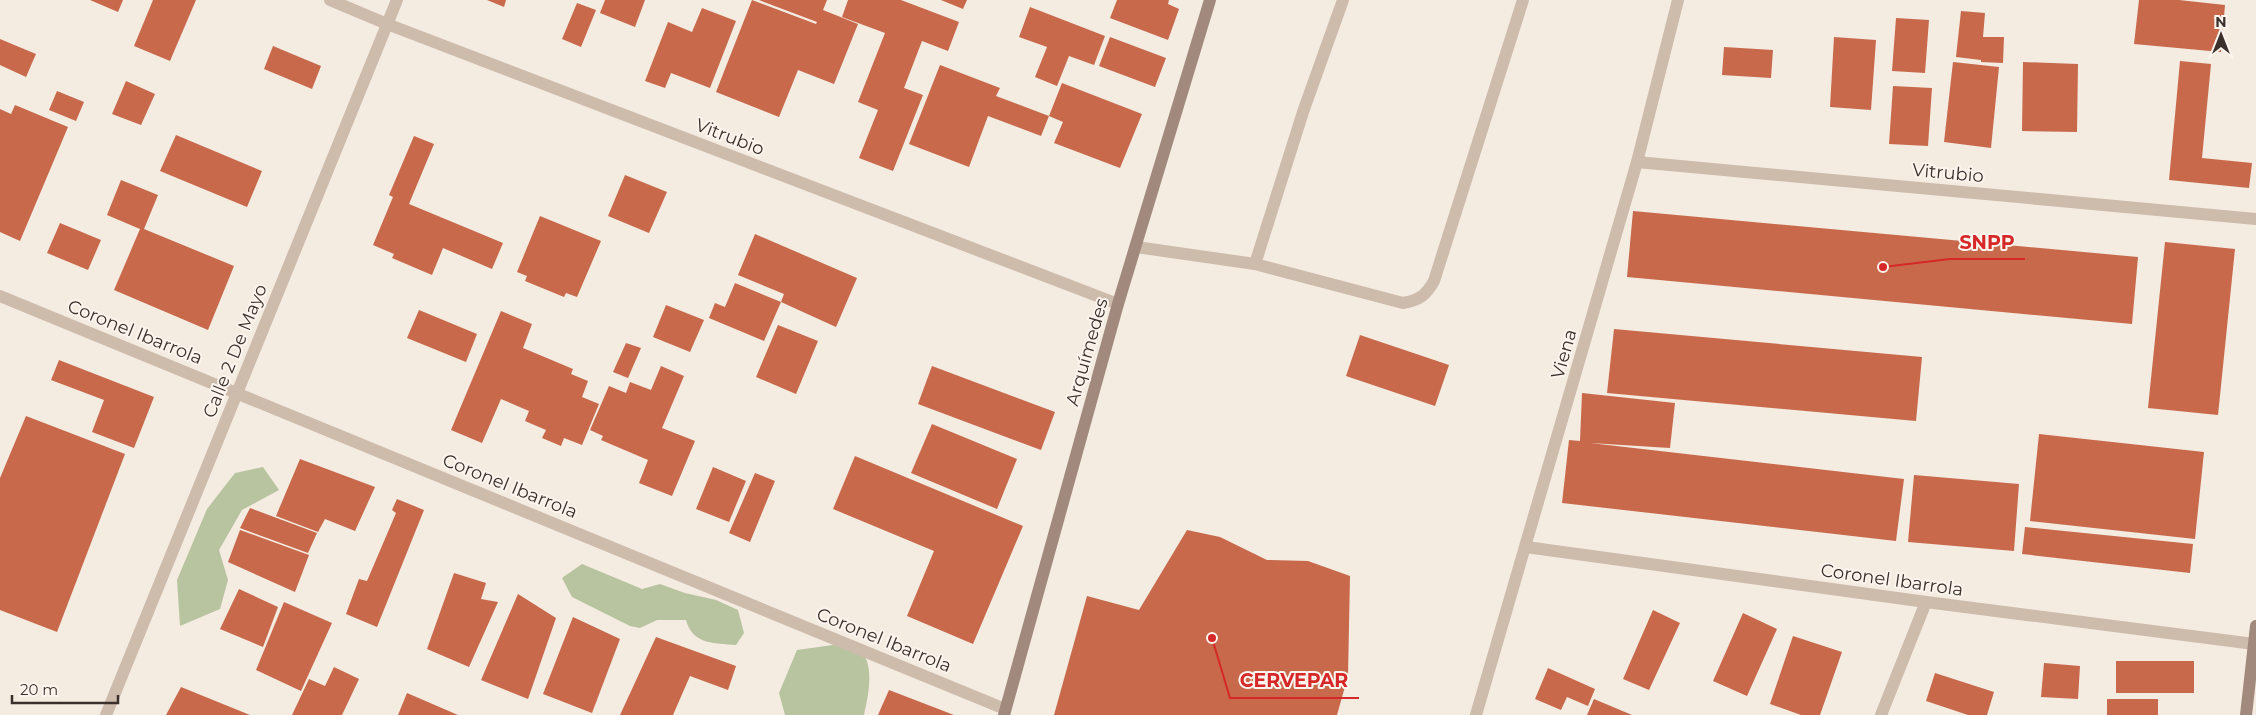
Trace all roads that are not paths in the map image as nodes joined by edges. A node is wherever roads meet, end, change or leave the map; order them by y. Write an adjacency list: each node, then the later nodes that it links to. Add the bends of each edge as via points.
1 (330, 0): 7 (street, Vitrubio)
2 (397, 0): 7 (street, Calle 2 De Mayo)
3 (1210, 0): 10 (main road, Arquímedes)
4 (1343, 0): 11 (street, via 1303,112)
5 (1522, 0): 11 (street, via 1434,281 1426,294 1416,301 1403,302)
6 (1678, 0): 8 (street, Viena)
7 (387, 24): 13 (street, Vitrubio); 14 (street, Calle 2 De Mayo)
8 (1637, 162): 9 (street, Vitrubio); 15 (street, Viena)
9 (2256, 219)
10 (1136, 247): 11 (street); 13 (main road, Arquímedes)
11 (1255, 264)
12 (0, 296): 14 (street, Coronel Ibarrola)
13 (1118, 304): 19 (main road, Arquímedes)
14 (238, 393): 19 (street, Coronel Ibarrola); 20 (street, Calle 2 De Mayo)
15 (1526, 547): 16 (street, Coronel Ibarrola); 21 (street, Viena)
16 (1926, 602): 18 (street, Coronel Ibarrola); 22 (street)
17 (2256, 626): 18 (main road)
18 (2254, 644): 23 (main road)
19 (1005, 712)
20 (106, 715)
21 (1476, 715)
22 (1881, 715)
23 (2246, 715)

